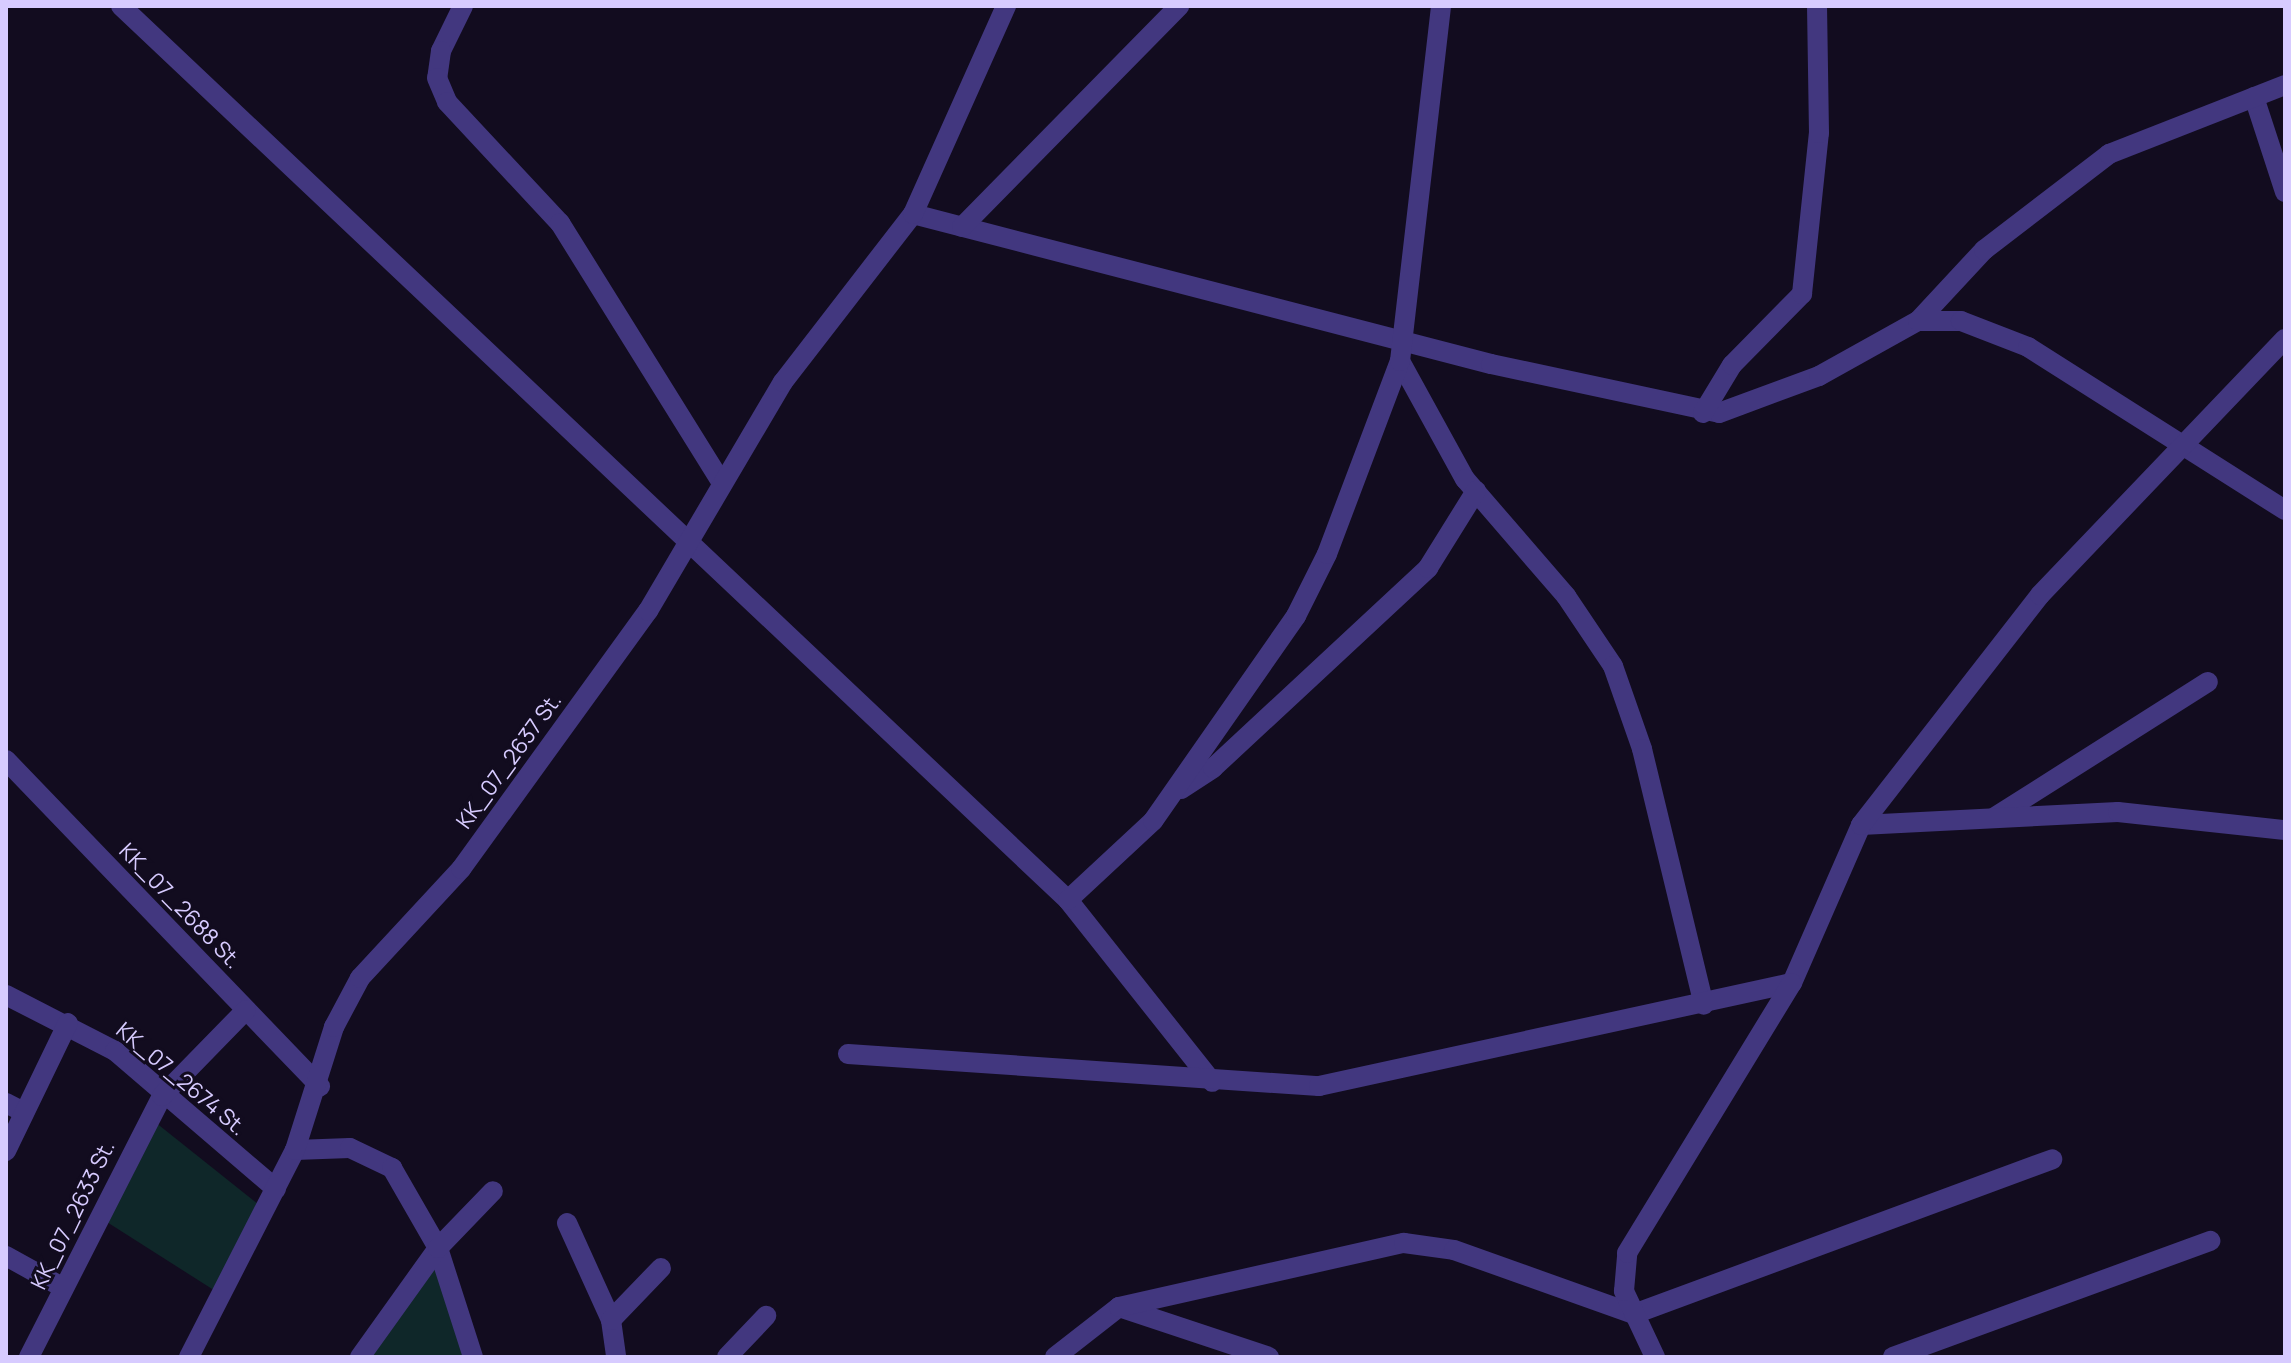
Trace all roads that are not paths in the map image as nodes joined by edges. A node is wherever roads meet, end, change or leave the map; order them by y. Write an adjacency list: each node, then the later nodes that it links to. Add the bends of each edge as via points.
1 (121, 6): 20 (street)
2 (463, 6): 17 (street, via 441,51 437,78 447,102 560,223)
3 (1006, 6): 10 (street, KK_07_2637 St.)
4 (1179, 6): 11 (street)
5 (1441, 6): 14 (street)
6 (1817, 6): 15 (street, via 1819,133 1802,294 1770,335 1732,365)
7 (2285, 85): 8 (street)
8 (2254, 97): 9 (street); 12 (street, via 2109,154 1984,250)
9 (2285, 192)
10 (913, 214): 11 (street); 17 (street, KK_07_2637 St., via 783,382)
11 (962, 227): 14 (street)
12 (1918, 321): 15 (street, via 1751,407); 16 (street, via 1961,321 2001,334)
13 (2285, 339): 16 (street)
14 (1402, 351): 15 (street); 18 (street, via 1434,433); 23 (street, via 1296,616)
15 (1703, 413)
16 (2177, 444): 19 (street); 25 (street, via 2040,595)
17 (722, 483): 20 (street, KK_07_2637 St.)
18 (1476, 491): 23 (street, via 1428,568 1224,759); 30 (street, via 1566,596 1613,666 1642,749)
19 (2285, 510)
20 (687, 542): 27 (street); 35 (street, KK_07_2637 St., via 648,611 461,869 360,978 334,1027)
21 (2208, 682): 24 (street)
22 (6, 760): 31 (street, KK_07_2688 St.)
23 (1173, 793): 27 (street)
24 (1994, 818): 25 (street); 26 (street, via 2160,814)
25 (1861, 825): 28 (street)
26 (2285, 830)
27 (1068, 900): 34 (street)
28 (1792, 983): 30 (street); 50 (street, via 1627,1253 1624,1291)
29 (6, 995): 32 (street, KK_07_2674 St.)
30 (1704, 1005): 34 (street, via 1319,1086)
31 (246, 1010): 35 (street, KK_07_2688 St.); 36 (street, KK_07_2633 St.)
32 (68, 1023): 36 (street, KK_07_2674 St., via 115,1051); 37 (street)
33 (848, 1054): 34 (street)
34 (1212, 1082)
35 (320, 1086): 38 (street, KK_07_2637 St.)
36 (162, 1096): 41 (street, KK_07_2674 St.); 48 (street, KK_07_2633 St.)
37 (15, 1108): 39 (street)
38 (295, 1150): 41 (street, KK_07_2637 St.); 45 (street, via 350,1148 392,1168)
39 (6, 1151)
40 (2052, 1159): 50 (street)
41 (276, 1189): 54 (street, KK_07_2637 St.)
42 (493, 1191): 45 (street)
43 (567, 1223): 52 (street)
44 (2210, 1241): 62 (street)
45 (438, 1248): 55 (street); 56 (street)
46 (6, 1256): 48 (street)
47 (661, 1268): 52 (street)
48 (64, 1288): 53 (street, KK_07_2633 St.)
49 (1119, 1307): 50 (street, via 1427,1242); 59 (street); 60 (street)
50 (1634, 1314): 61 (street)
51 (766, 1316): 58 (street)
52 (611, 1320): 57 (street)
53 (29, 1357)
54 (189, 1357)
55 (360, 1357)
56 (473, 1357)
57 (616, 1357)
58 (727, 1357)
59 (1055, 1357)
60 (1269, 1357)
61 (1655, 1357)
62 (1893, 1357)

